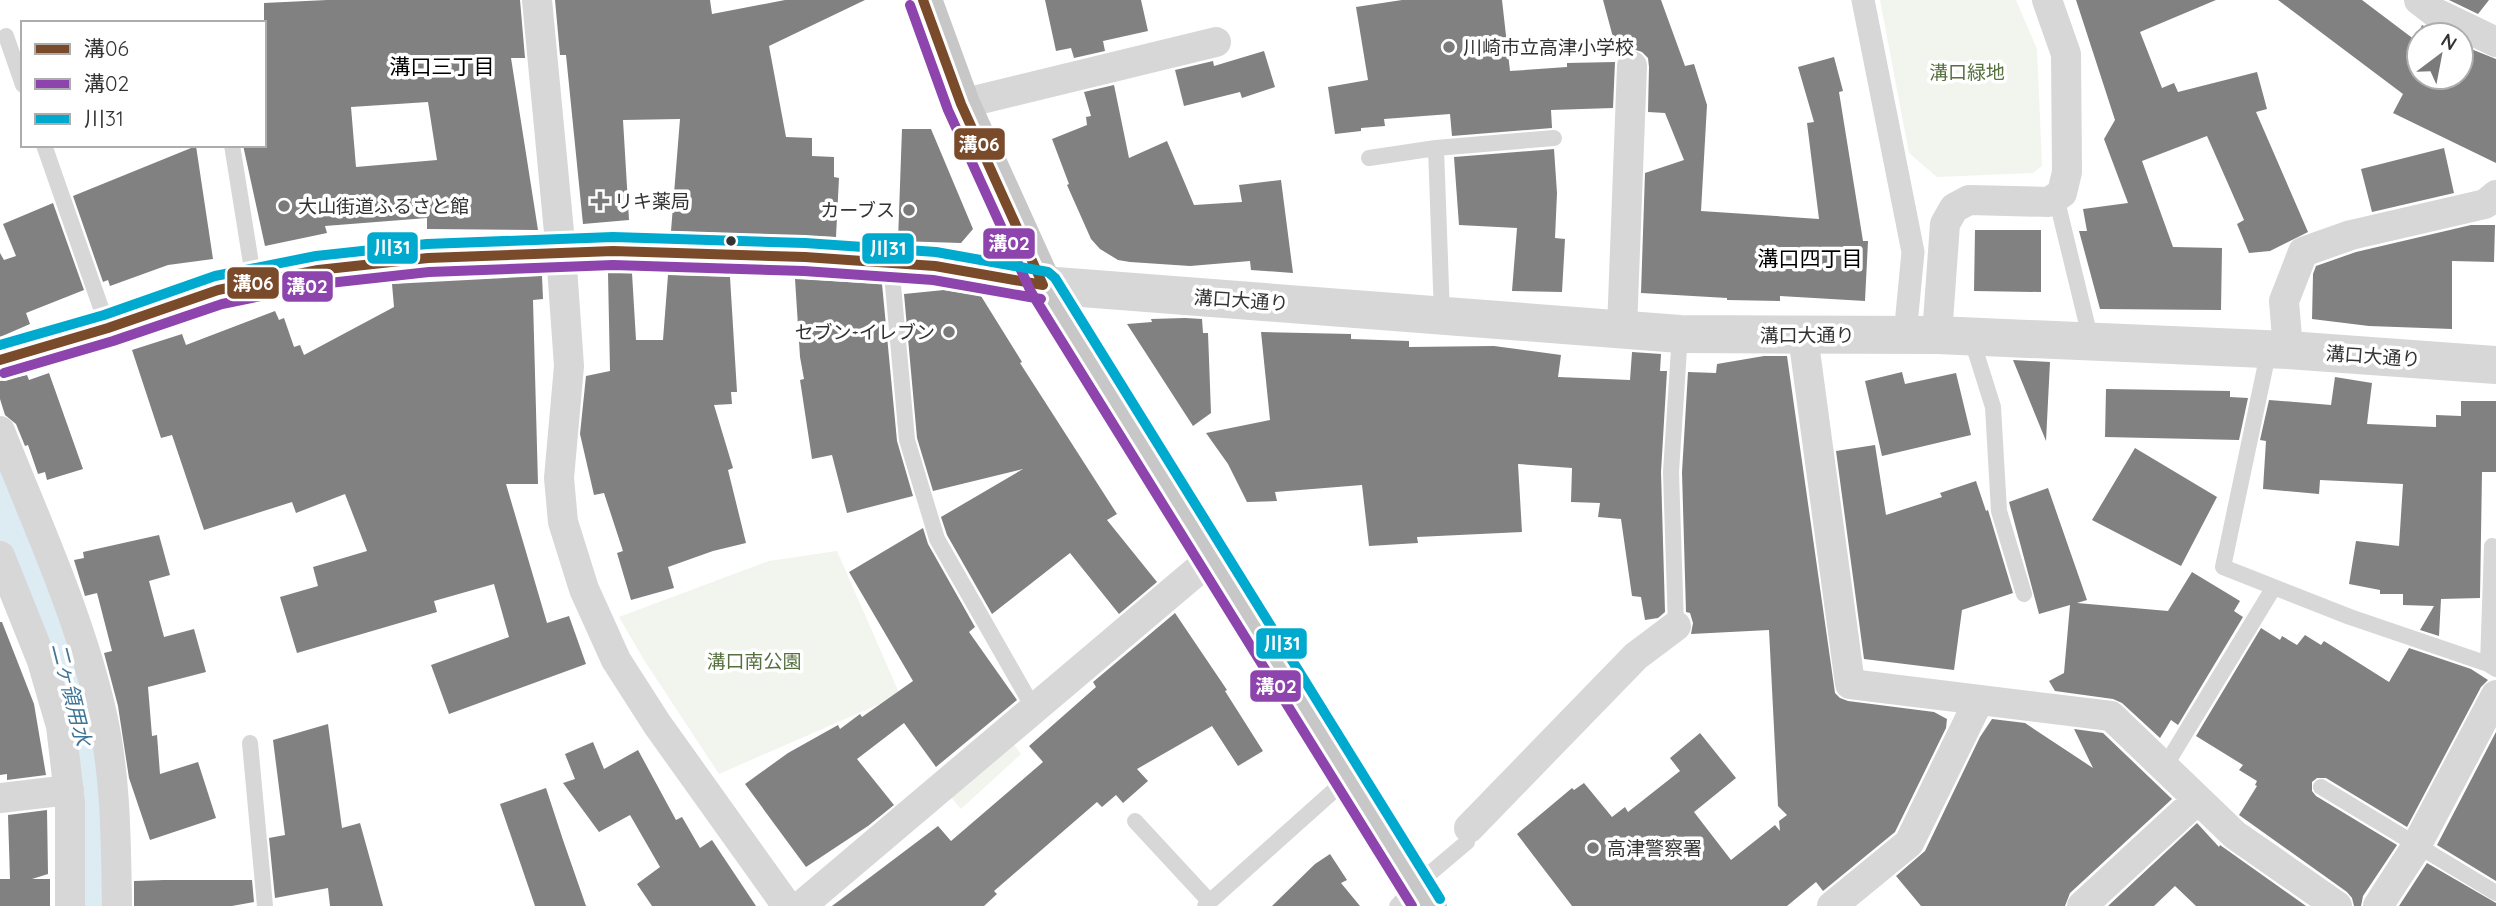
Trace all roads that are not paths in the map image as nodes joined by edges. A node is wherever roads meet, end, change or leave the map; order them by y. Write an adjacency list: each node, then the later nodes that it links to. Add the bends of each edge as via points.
1 (537, 0): 19 (street)
2 (923, 0): 11 (highway)
3 (1863, 0): 28 (street, via 1913,252)
4 (2047, 0): 18 (street, via 2066,54 2067,172 2062,193)
5 (2419, 0): 8 (street)
6 (6, 36): 10 (lane)
7 (1216, 42): 11 (street)
8 (2496, 42)
9 (1632, 66): 25 (street)
10 (21, 79)
11 (961, 104): 22 (highway)
12 (1554, 138): 15 (lane)
13 (45, 147): 24 (lane)
14 (232, 147): 21 (lane)
15 (1436, 148): 16 (lane); 23 (lane)
16 (1369, 158)
17 (2496, 195): 30 (street, via 2485,204 2351,235 2303,252 2284,300)
18 (2056, 197): 28 (street, via 2049,202 1969,200 1954,208 1945,224); 29 (lane)
19 (561, 253): 20 (main road, 溝口大通り, via 658,252); 21 (main road, 溝口大通り, via 428,258); 60 (street, via 569,366 559,478 563,522 584,589 615,660)
20 (891, 263): 22 (main road, 溝口大通り); 43 (lane, via 907,440 937,539)
21 (254, 282): 24 (main road, 溝口大通り)
22 (1043, 285): 23 (street, 溝口大通り); 36 (highway)
23 (1442, 315): 25 (street, 溝口大通り)
24 (108, 328): 31 (main road, 溝口大通り)
25 (1622, 329): 26 (street, 溝口大通り)
26 (1680, 334): 27 (street, 溝口大通り); 39 (lane, via 1671,472)
27 (1803, 336): 28 (street, 溝口大通り); 42 (street, via 1850,684)
28 (1938, 336): 29 (street, 溝口大通り); 38 (lane, via 1993,407 1999,511)
29 (2091, 341): 30 (street, 溝口大通り)
30 (2278, 350): 32 (street, 溝口大通り); 37 (lane, via 2223,567)
31 (0, 360)
32 (2496, 365)
33 (0, 430): 58 (street, via 85,648 102,713 115,813)
34 (2492, 546): 40 (lane)
35 (0, 556): 48 (street, via 42,661 61,726)
36 (1211, 559): 43 (street); 46 (highway)
37 (2274, 587): 40 (lane); 45 (lane)
38 (2024, 594)
39 (1676, 626): 52 (street, via 1636,656)
40 (2492, 667)
41 (2496, 695): 53 (street)
42 (1979, 700): 45 (street, via 2110,716); 62 (street, via 1909,843)
43 (1034, 709): 61 (street)
44 (250, 743): 59 (lane)
45 (2164, 768): 50 (street)
46 (1348, 778): 55 (highway); 56 (lane)
47 (2321, 787): 53 (lane)
48 (69, 790): 49 (street); 57 (street)
49 (0, 798)
50 (2197, 800): 63 (street); 64 (street, via 2235,835)
51 (1135, 821): 56 (lane)
52 (1469, 828): 55 (lane, via 1467,842)
53 (2417, 845): 54 (lane); 65 (street)
54 (2496, 893)
55 (1413, 899)
56 (1207, 904)
57 (70, 906)
58 (117, 906)
59 (265, 906)
60 (787, 906)
61 (801, 906)
62 (1832, 906)
63 (2082, 906)
64 (2337, 906)
65 (2378, 906)

